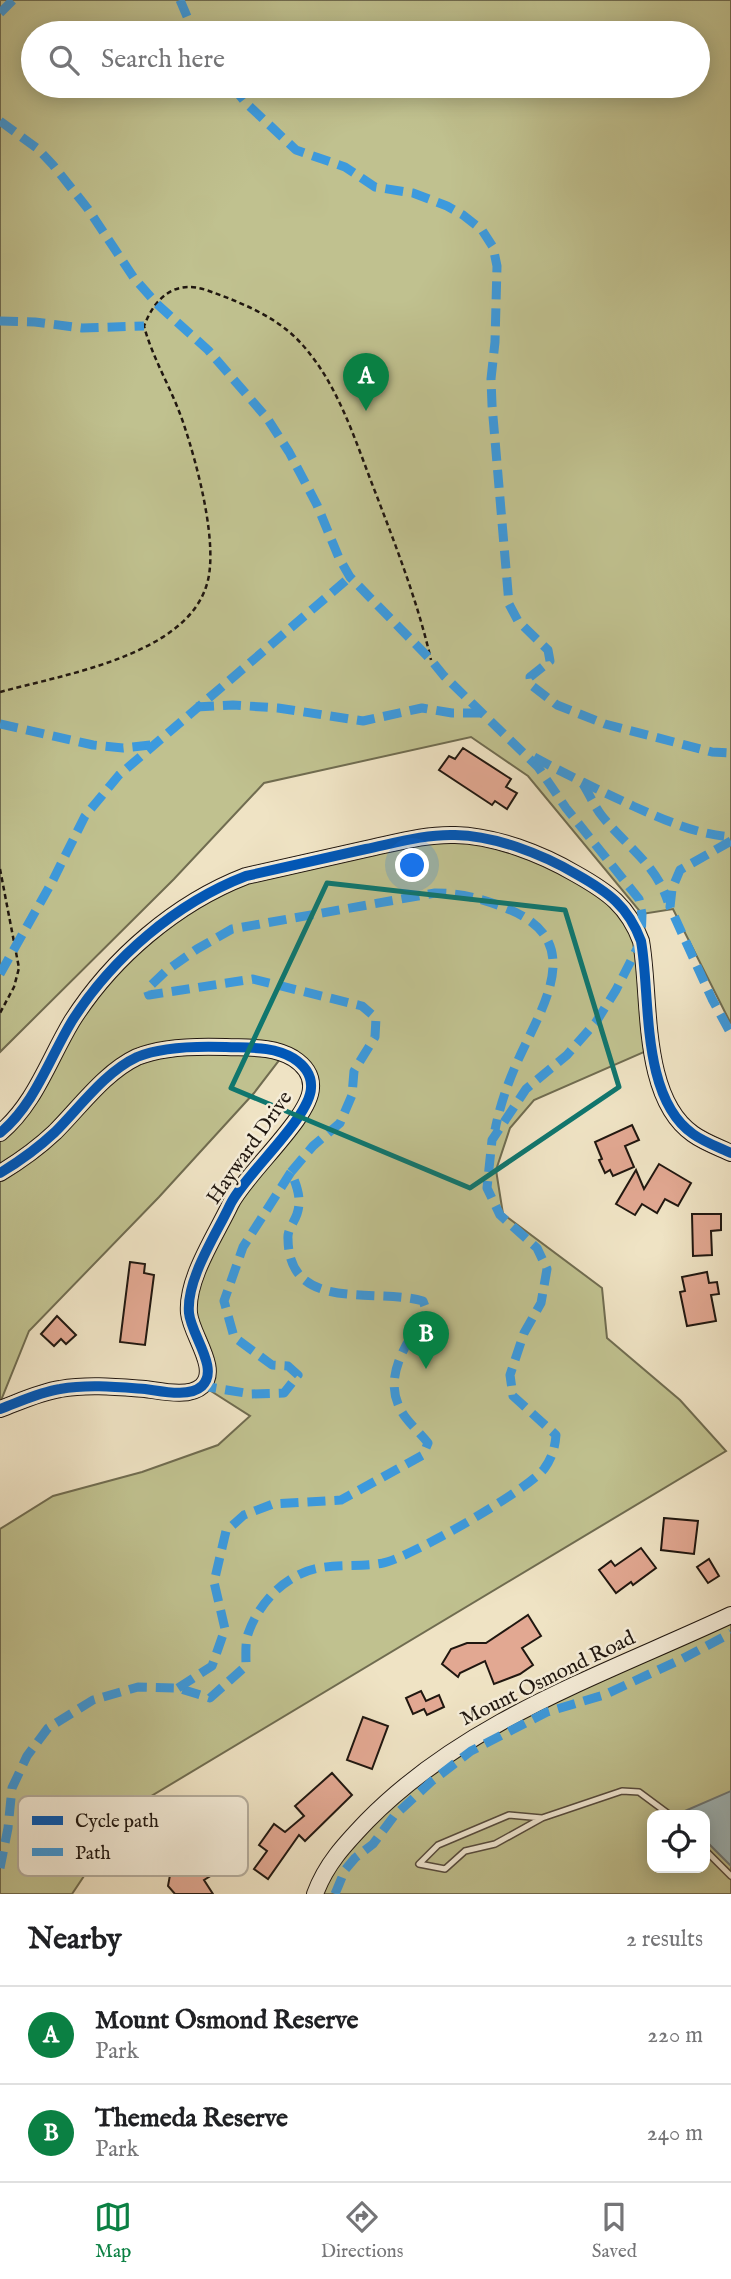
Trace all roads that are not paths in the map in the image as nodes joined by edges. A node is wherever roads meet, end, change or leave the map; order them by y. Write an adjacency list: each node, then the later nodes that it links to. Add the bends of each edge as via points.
1 (0, 1133): 2 (street, via 20,1112 99,982 191,903 246,876 424,836 456,835 506,844 550,861 600,887 625,908 642,941 651,1049 667,1105 690,1132)
2 (731, 1153)
3 (0, 1173): 4 (street, Hayward Drive, via 53,1134 123,1066 153,1052 220,1046 270,1049 292,1057 307,1071 311,1089 302,1112 234,1198 195,1275 188,1310 198,1345 209,1363 203,1386 180,1392 60,1389)
4 (0, 1409)
5 (731, 1615): 10 (street, Mount Osmond Road, via 480,1732 396,1791 327,1865)
6 (663, 1810): 7 (lane, via 639,1792 622,1791)
7 (542, 1818): 7 (lane, via 495,1844 465,1851 445,1869 419,1864 438,1845 509,1815)
8 (710, 1855): 9 (lane)
9 (731, 1876)
10 (315, 1894)

